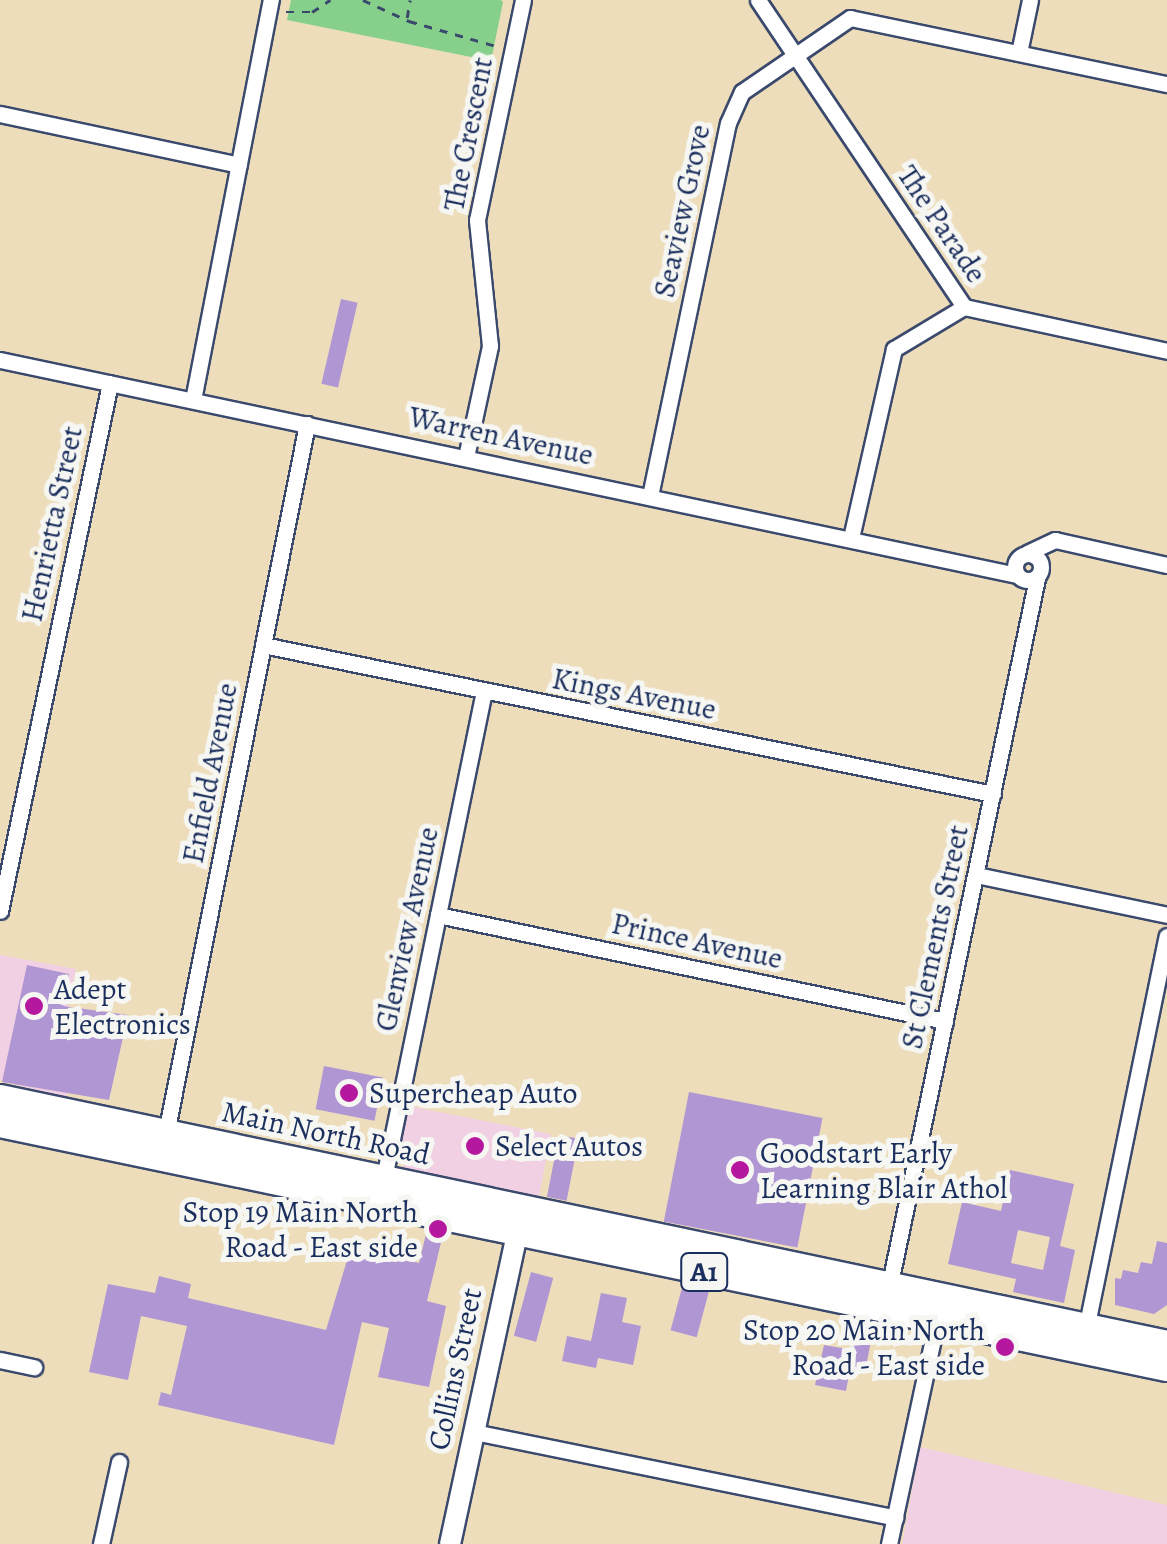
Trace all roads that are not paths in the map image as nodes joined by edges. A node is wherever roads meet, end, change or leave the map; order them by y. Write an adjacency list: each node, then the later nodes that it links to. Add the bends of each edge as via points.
1 (523, 0): 16 (street, The Crescent, via 478,220 490,346)
2 (758, 0): 6 (street, The Parade)
3 (1030, 0): 5 (street)
4 (270, 4): 9 (street)
5 (1018, 53): 6 (street, Seaview Grove, via 850,18); 7 (street, Seaview Grove)
6 (793, 54): 10 (street, The Parade); 17 (street, Seaview Grove, via 733,106)
7 (1167, 84)
8 (0, 114): 9 (street)
9 (240, 164): 14 (street)
10 (964, 307): 11 (street, The Parade); 18 (street, via 894,349)
11 (1167, 351)
12 (0, 360): 13 (street, Warren Avenue)
13 (110, 383): 14 (street, Warren Avenue); 25 (street, Henrietta Street)
14 (193, 400): 15 (street, Warren Avenue)
15 (307, 424): 16 (street, Warren Avenue); 21 (street, Enfield Avenue)
16 (466, 457): 17 (street, Warren Avenue)
17 (650, 496): 18 (street, Warren Avenue)
18 (851, 538): 20 (street, Warren Avenue, via 992,567)
19 (1167, 564): 20 (street, via 1063,542)
20 (1027, 567): 23 (street, St Clements Street, via 1031,603)
21 (264, 645): 22 (street, Kings Avenue); 32 (street, Enfield Avenue)
22 (484, 692): 23 (street, Kings Avenue); 26 (street, Glenview Avenue)
23 (994, 794): 24 (street, St Clements Street)
24 (976, 875): 27 (street); 29 (street, St Clements Street)
25 (0, 911)
26 (438, 915): 29 (street, Prince Avenue); 33 (street, Glenview Avenue)
27 (1167, 915)
28 (1167, 936): 37 (street)
29 (945, 1021): 35 (street, St Clements Street)
30 (0, 1098): 32 (highway, Main North Road / A1)
31 (0, 1123): 32 (highway, Main North Road / A1)
32 (164, 1144): 33 (highway, Main North Road / A1)
33 (382, 1190): 34 (highway, Main North Road / A1)
34 (520, 1220): 35 (highway, Main North Road / A1); 36 (highway, Main North Road / A1); 42 (street, Collins Street)
35 (890, 1282): 36 (highway, Main North Road / A1)
36 (940, 1307): 37 (highway, Main North Road / A1); 44 (street)
37 (1084, 1340): 38 (highway, Main North Road / A1); 41 (highway, Main North Road / A1)
38 (1167, 1345)
39 (0, 1360): 40 (street)
40 (34, 1367)
41 (1167, 1367)
42 (474, 1432): 44 (street); 46 (street, Collins Street)
43 (120, 1462): 45 (street)
44 (895, 1518): 47 (street)
45 (101, 1544)
46 (450, 1544)
47 (889, 1544)

